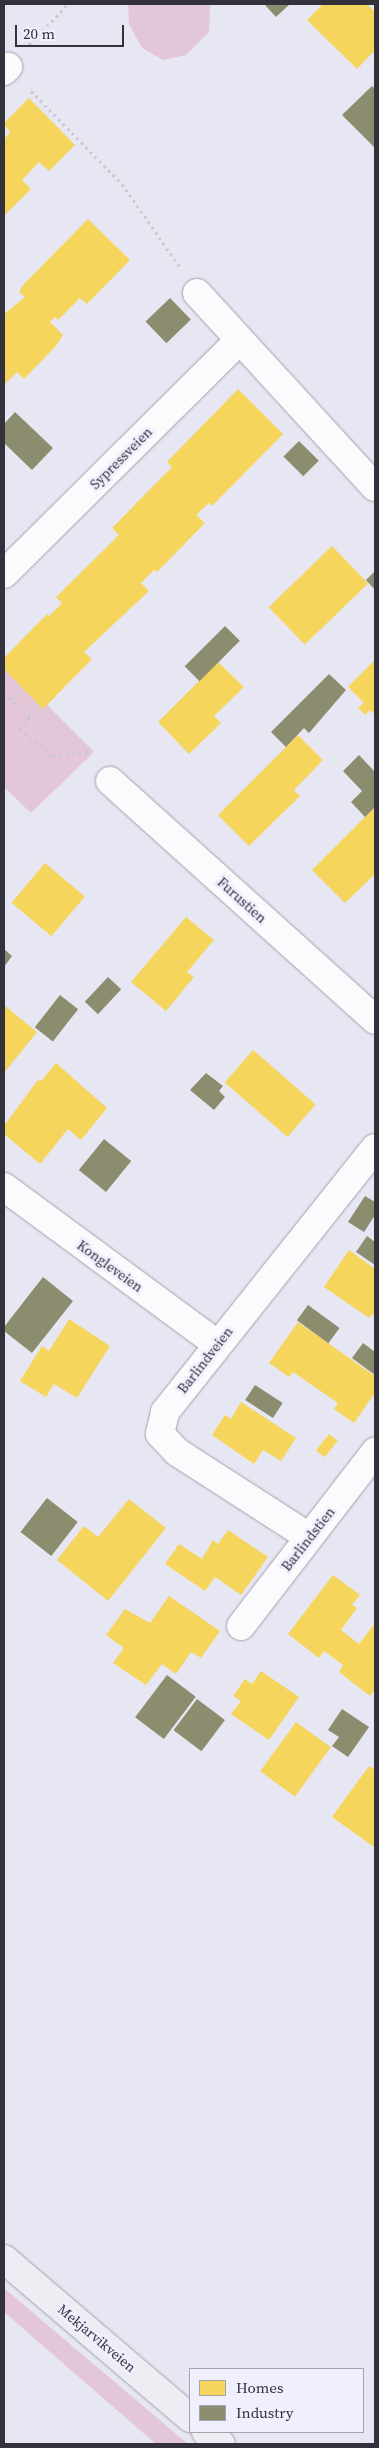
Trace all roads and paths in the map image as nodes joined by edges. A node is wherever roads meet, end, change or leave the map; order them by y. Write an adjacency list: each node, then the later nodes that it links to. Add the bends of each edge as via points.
1 (68, 4): 2 (path)
2 (6, 69): 3 (path, via 122,184)
3 (197, 293): 4 (street)
4 (238, 341): 5 (street); 6 (street, Sypressveien)
5 (375, 487)
6 (4, 574)
7 (4, 693): 8 (path, via 30,717 19,728 53,756 94,752)
8 (110, 780): 9 (street, Furustien)
9 (375, 1020)
10 (375, 1148): 12 (street, Barlindveien)
11 (4, 1187): 12 (street, Kongleveien)
12 (217, 1344): 14 (street, Barlindveien, via 165,1412 160,1434 177,1452)
13 (375, 1452): 14 (street, Barlindstien)
14 (310, 1537): 15 (street, Barlindstien)
15 (241, 1626)
16 (4, 2259): 17 (highway, Mekjarvikveien)
17 (189, 2417)
18 (207, 2433): 19 (highway)
19 (221, 2444)

